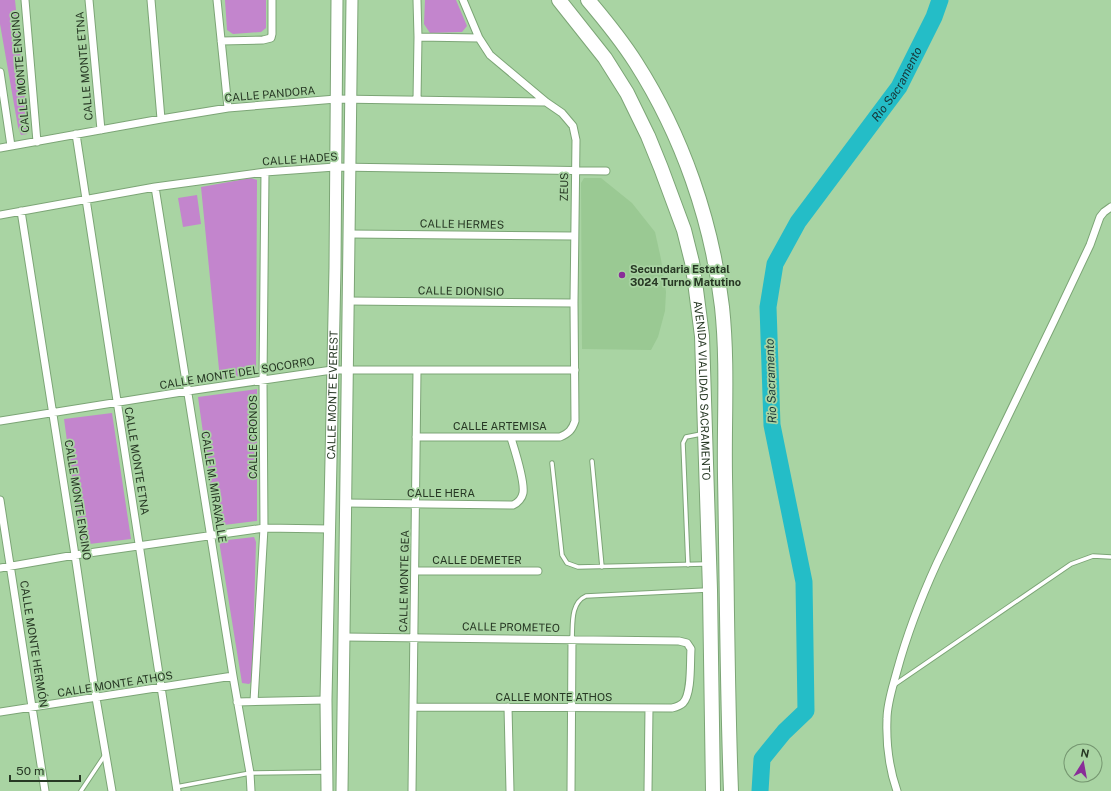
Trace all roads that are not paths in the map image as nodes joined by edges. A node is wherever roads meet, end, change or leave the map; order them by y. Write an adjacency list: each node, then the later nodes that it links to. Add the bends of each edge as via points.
1 (25, 0): 24 (street, CALLE MONTE ENCINO)
2 (89, 0): 22 (street, CALLE MONTE ETNA)
3 (151, 0): 21 (street)
4 (217, 0): 14 (street)
5 (272, 0): 14 (street, via 271,38)
6 (337, 0): 16 (street, CALLE MONTE EVEREST)
7 (352, 0): 17 (street, CALLE MONTE EVEREST)
8 (417, 0): 12 (street)
9 (463, 0): 13 (street, ZEUS)
10 (560, 0): 51 (highway, AVENIDA VIALIDAD SACRAMENTO, via 605,58 627,93 648,136 677,210 692,262 702,336)
11 (588, 0): 105 (highway, AVENIDA VIALIDAD SACRAMENTO, via 635,62 663,109 690,173 706,223 716,267 722,309 725,366)
12 (418, 37): 13 (street); 18 (street)
13 (479, 38): 19 (street, ZEUS, via 498,63)
14 (221, 41): 20 (street)
15 (0, 72): 25 (street, CALLE MONTE ENCINO)
16 (336, 99): 17 (street, CALLE PANDORA); 20 (street, CALLE PANDORA); 27 (street, CALLE MONTE EVEREST)
17 (350, 99): 18 (street, CALLE PANDORA); 28 (street, CALLE MONTE EVEREST)
18 (417, 100): 19 (street, CALLE PANDORA)
19 (546, 102): 29 (street, ZEUS, via 562,113 574,126)
20 (228, 108): 21 (street, CALLE PANDORA)
21 (161, 119): 22 (street, CALLE PANDORA)
22 (101, 130): 23 (street, CALLE PANDORA)
23 (76, 134): 24 (street, CALLE PANDORA); 33 (street, CALLE MONTE ETNA)
24 (37, 142): 25 (street, CALLE PANDORA)
25 (11, 146): 26 (street, CALLE PANDORA)
26 (0, 148)
27 (335, 167): 28 (street, CALLE HADES); 31 (street, CALLE HADES); 42 (street, CALLE MONTE EVEREST)
28 (349, 167): 29 (street, CALLE HADES); 37 (street, CALLE MONTE EVEREST)
29 (575, 171): 30 (street, CALLE HADES); 38 (street, ZEUS)
30 (606, 171)
31 (265, 172): 32 (street, CALLE HADES); 45 (street, CALLE CRONOS)
32 (156, 187): 33 (street, CALLE HADES); 46 (street, CALLE M. MIRAVALLE)
33 (86, 200): 35 (street, CALLE HADES); 47 (street, CALLE MONTE ETNA)
34 (1111, 207): 77 (street, via 1100,217 1090,245 937,563 904,647)
35 (22, 211): 36 (street, CALLE HADES); 48 (street, CALLE MONTE ENCINO)
36 (0, 215)
37 (349, 234): 38 (street, CALLE HERMES); 39 (street, CALLE MONTE EVEREST)
38 (574, 236): 40 (street, ZEUS)
39 (348, 301): 40 (street, CALLE DIONISIO); 41 (street, CALLE MONTE EVEREST)
40 (574, 303): 43 (street, ZEUS)
41 (347, 369): 42 (street, CALLE MONTE DEL SOCORRO); 44 (street, CALLE MONTE DEL SOCORRO); 57 (street, CALLE MONTE EVEREST)
42 (332, 370): 45 (street, CALLE MONTE DEL SOCORRO); 60 (street, CALLE MONTE EVEREST)
43 (575, 370): 44 (street, CALLE MONTE DEL SOCORRO); 50 (street, ZEUS)
44 (417, 371): 52 (street, CALLE MONTE GEA)
45 (263, 380): 46 (street, CALLE MONTE DEL SOCORRO); 59 (street, CALLE CRONOS)
46 (188, 391): 47 (street, CALLE MONTE DEL SOCORRO); 61 (street, CALLE M. MIRAVALLE)
47 (117, 403): 48 (street, CALLE MONTE DEL SOCORRO); 62 (street, CALLE MONTE ETNA)
48 (53, 413): 49 (street, CALLE MONTE DEL SOCORRO); 63 (street, CALLE MONTE ENCINO)
49 (0, 421)
50 (575, 421): 53 (street, CALLE ARTEMISA, via 573,429 560,437)
51 (704, 433): 65 (highway, AVENIDA VIALIDAD SACRAMENTO); 66 (lane, via 686,437 683,443)
52 (416, 437): 53 (street, CALLE ARTEMISA); 58 (street, CALLE MONTE GEA)
53 (511, 438): 58 (street, CALLE HERA, via 523,486 522,497 516,503)
54 (592, 461): 68 (lane)
55 (552, 463): 68 (lane, via 564,560 578,567)
56 (0, 500): 67 (street, CALLE MONTE HERMÓN)
57 (345, 503): 58 (street, CALLE HERA); 73 (street, CALLE MONTE EVEREST)
58 (416, 504): 70 (street, CALLE MONTE GEA)
59 (264, 528): 60 (street); 61 (street); 82 (street, CALLE CRONOS)
60 (330, 529): 81 (street, CALLE MONTE EVEREST)
61 (211, 536): 62 (street); 76 (street, CALLE M. MIRAVALLE)
62 (139, 547): 63 (street); 78 (street, CALLE MONTE ETNA)
63 (75, 555): 67 (street); 80 (street, CALLE MONTE ENCINO)
64 (1111, 557): 77 (lane, via 1093,556 1071,564)
65 (709, 564): 66 (lane); 72 (highway, AVENIDA VIALIDAD SACRAMENTO)
66 (688, 565): 68 (lane)
67 (10, 567): 69 (street); 84 (street, CALLE MONTE HERMÓN)
68 (602, 567)
69 (0, 568)
70 (415, 571): 71 (street, CALLE DEMETER); 74 (street, CALLE MONTE GEA)
71 (538, 571)
72 (710, 590): 75 (lane, via 586,596 581,598 574,610); 104 (highway, AVENIDA VIALIDAD SACRAMENTO)
73 (344, 637): 74 (street, CALLE PROMETEO); 99 (street, CALLE MONTE EVEREST)
74 (414, 637): 75 (street, CALLE PROMETEO); 85 (street, CALLE MONTE GEA)
75 (572, 639): 79 (street, CALLE PROMETEO, via 687,643 691,649); 87 (street)
76 (233, 676): 78 (street, CALLE MONTE ATHOS); 83 (street, CALLE M. MIRAVALLE)
77 (893, 685): 106 (street, via 887,717 888,748)
78 (161, 688): 80 (street, CALLE MONTE ATHOS); 93 (street, CALLE MONTE ETNA)
79 (688, 695): 88 (street, CALLE MONTE ATHOS, via 679,706)
80 (96, 698): 84 (street, CALLE MONTE ATHOS); 90 (street, CALLE MONTE ENCINO)
81 (326, 700): 82 (street); 91 (street, CALLE MONTE EVEREST)
82 (254, 701): 83 (street)
83 (237, 702): 92 (street, CALLE M. MIRAVALLE)
84 (32, 707): 89 (street, CALLE MONTE ATHOS); 94 (street, CALLE MONTE HERMÓN)
85 (413, 707): 86 (street, CALLE MONTE ATHOS); 100 (street, CALLE MONTE GEA)
86 (508, 707): 87 (street, CALLE MONTE ATHOS); 101 (street)
87 (572, 708): 88 (street, CALLE MONTE ATHOS); 102 (street)
88 (649, 708): 103 (street)
89 (0, 712)
90 (106, 754): 95 (lane); 96 (street, CALLE MONTE ENCINO)
91 (326, 772): 92 (lane); 98 (street, CALLE MONTE EVEREST)
92 (250, 773): 93 (lane); 97 (street, CALLE M. MIRAVALLE)
93 (176, 789)
94 (45, 791)
95 (81, 791)
96 (112, 791)
97 (251, 791)
98 (327, 791)
99 (342, 791)
100 (412, 791)
101 (510, 791)
102 (571, 791)
103 (648, 791)
104 (713, 791)
105 (731, 791)
106 (897, 791)

